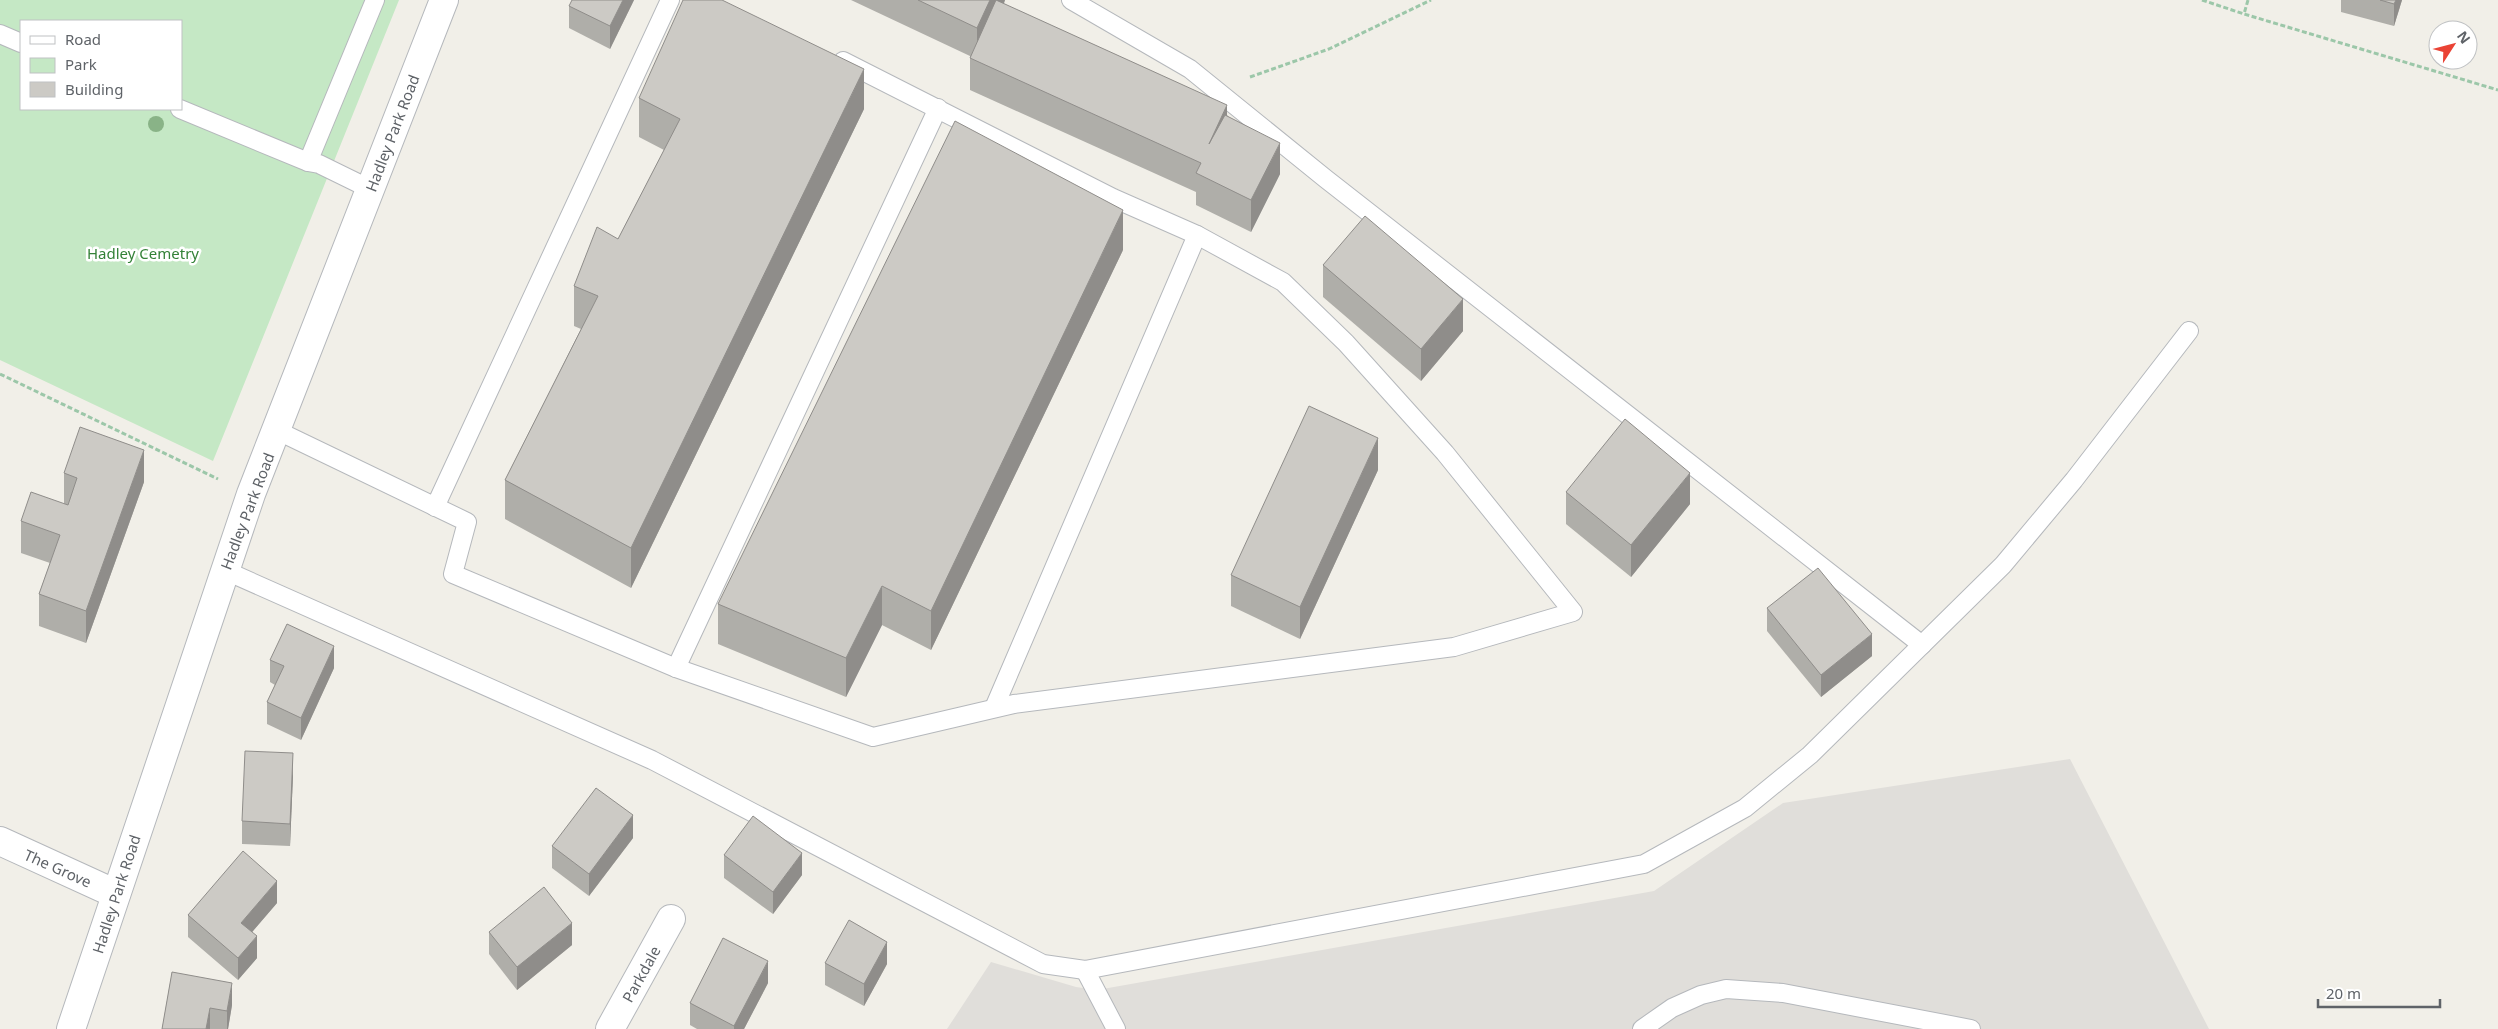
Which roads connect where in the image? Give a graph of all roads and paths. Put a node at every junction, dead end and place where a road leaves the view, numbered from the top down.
1 (375, 0) edge
2 (444, 0) edge
3 (670, 0) edge
4 (1071, 0) edge
5 (1431, 0) edge
6 (2202, 0) edge
7 (2248, 0) edge
8 (2244, 14) junction
9 (0, 34) edge
10 (20, 42) edge
11 (832, 55) edge
12 (1250, 77) dead end
13 (2498, 90) edge
14 (938, 108) junction
15 (182, 110) edge
16 (308, 162) junction
17 (370, 189) junction
18 (1197, 235) junction
19 (2189, 331) dead end
20 (0, 374) edge
21 (278, 431) junction
22 (251, 494) junction
23 (436, 507) junction
24 (224, 570) junction
25 (1922, 645) junction
26 (676, 668) junction
27 (994, 708) junction
28 (0, 840) edge
29 (116, 894) junction
30 (671, 920) dead end
31 (1085, 970) junction
32 (71, 1029) edge
33 (610, 1029) edge
34 (1116, 1029) edge
35 (1642, 1029) edge
36 (1971, 1029) edge

1 - 16 lane
2 - 17 street, Hadley Park Road
3 - 23 lane
4 - 25 lane
5 - 12 path
6 - 8 path
7 - 8 path
8 - 13 path
9 - 10 lane
11 - 14 lane
14 - 18 lane
14 - 26 lane
15 - 16 lane
16 - 17 lane
17 - 21 street, Hadley Park Road
18 - 27 lane
18 - 27 lane
19 - 25 lane
20 - 22 path
21 - 22 street, Hadley Park Road
21 - 23 lane
22 - 24 street, Hadley Park Road
23 - 26 lane
24 - 29 street, Hadley Park Road
24 - 31 lane
25 - 31 lane
26 - 27 lane
28 - 29 street, The Grove
29 - 32 street, Hadley Park Road
30 - 33 street, Parkdale
31 - 34 lane
35 - 36 lane

